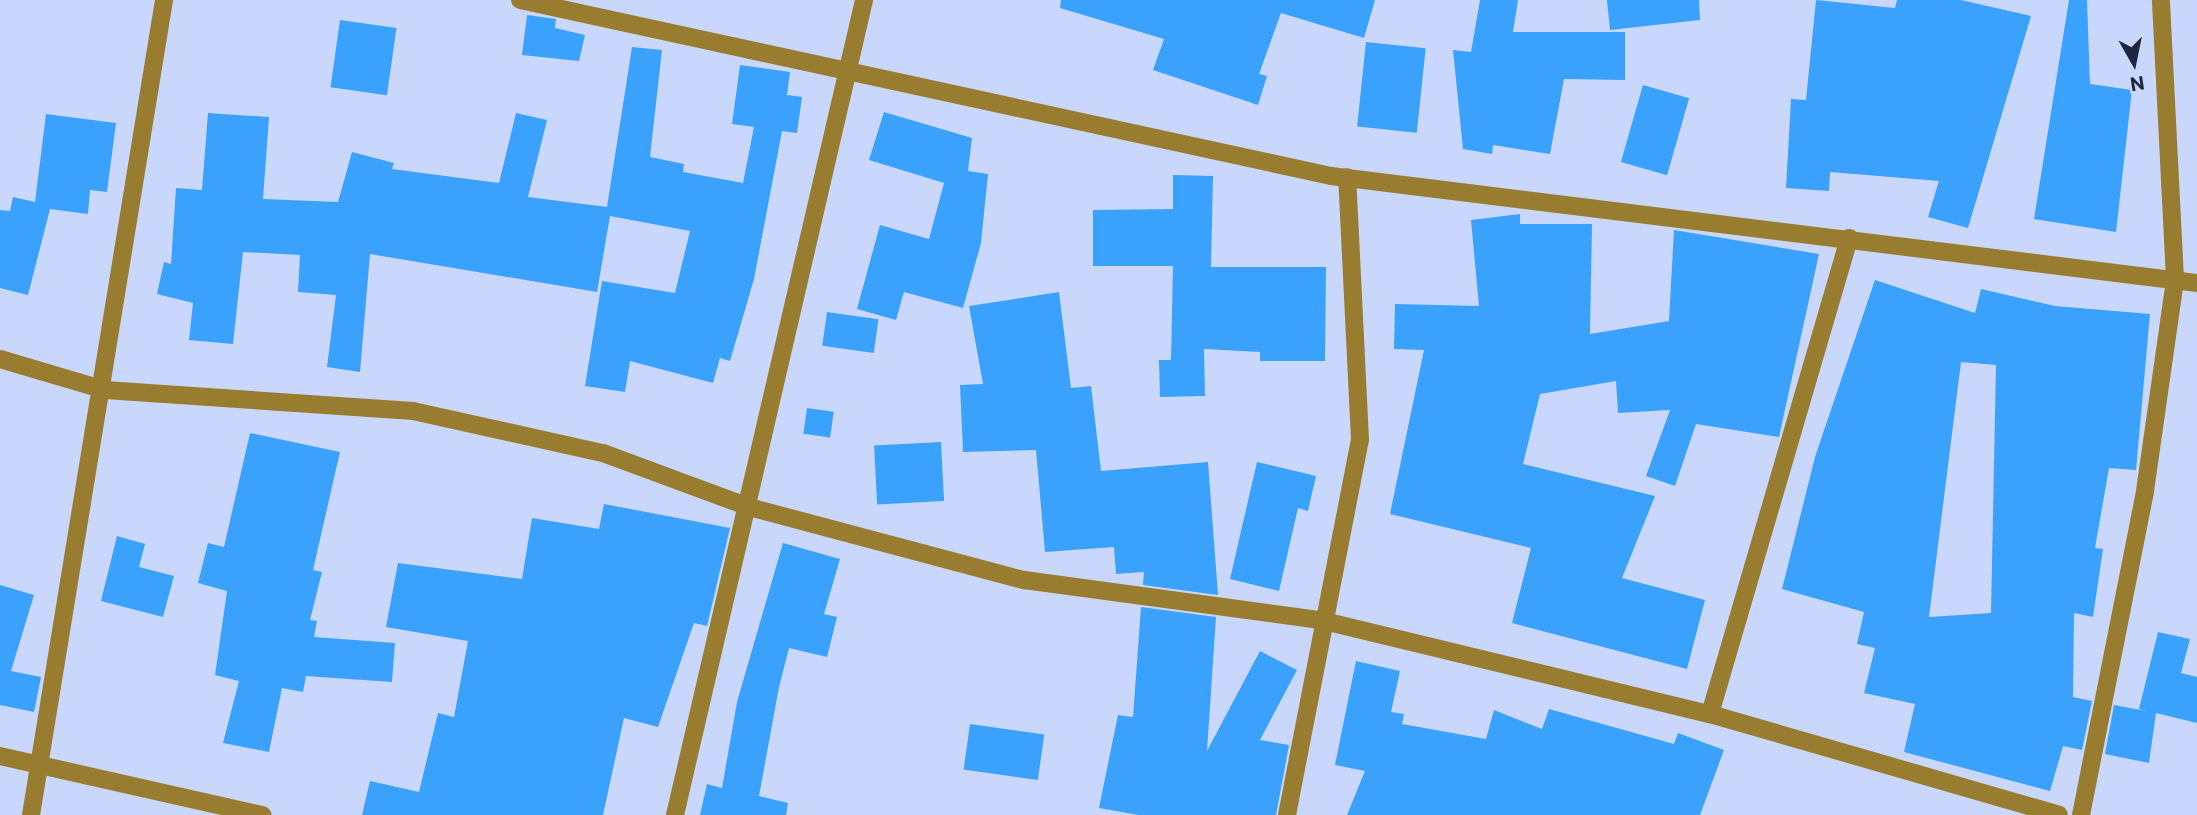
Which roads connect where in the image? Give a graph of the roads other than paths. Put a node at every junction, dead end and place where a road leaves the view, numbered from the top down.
1 (164, 0) edge
2 (520, 0) edge
3 (864, 0) edge
4 (2161, 0) edge
5 (843, 73) junction
6 (1347, 177) junction
7 (1849, 238) junction
8 (2175, 279) junction
9 (2197, 283) edge
10 (0, 359) edge
11 (105, 390) junction
12 (749, 507) junction
13 (1320, 620) junction
14 (1710, 714) junction
15 (0, 756) edge
16 (41, 767) junction
17 (31, 815) edge
18 (262, 815) edge
19 (675, 815) edge
20 (1287, 815) edge
21 (2059, 815) edge
22 (2081, 815) edge

1 - 11 street
2 - 5 street
3 - 5 street
4 - 8 street
5 - 6 street
5 - 12 street
6 - 7 street
6 - 13 street
7 - 8 street
7 - 14 street
8 - 9 street
8 - 22 street
10 - 11 street
11 - 12 street
11 - 16 street
12 - 13 street
12 - 19 street
13 - 14 street
13 - 20 street
14 - 21 street
15 - 16 street
16 - 17 street
16 - 18 street

